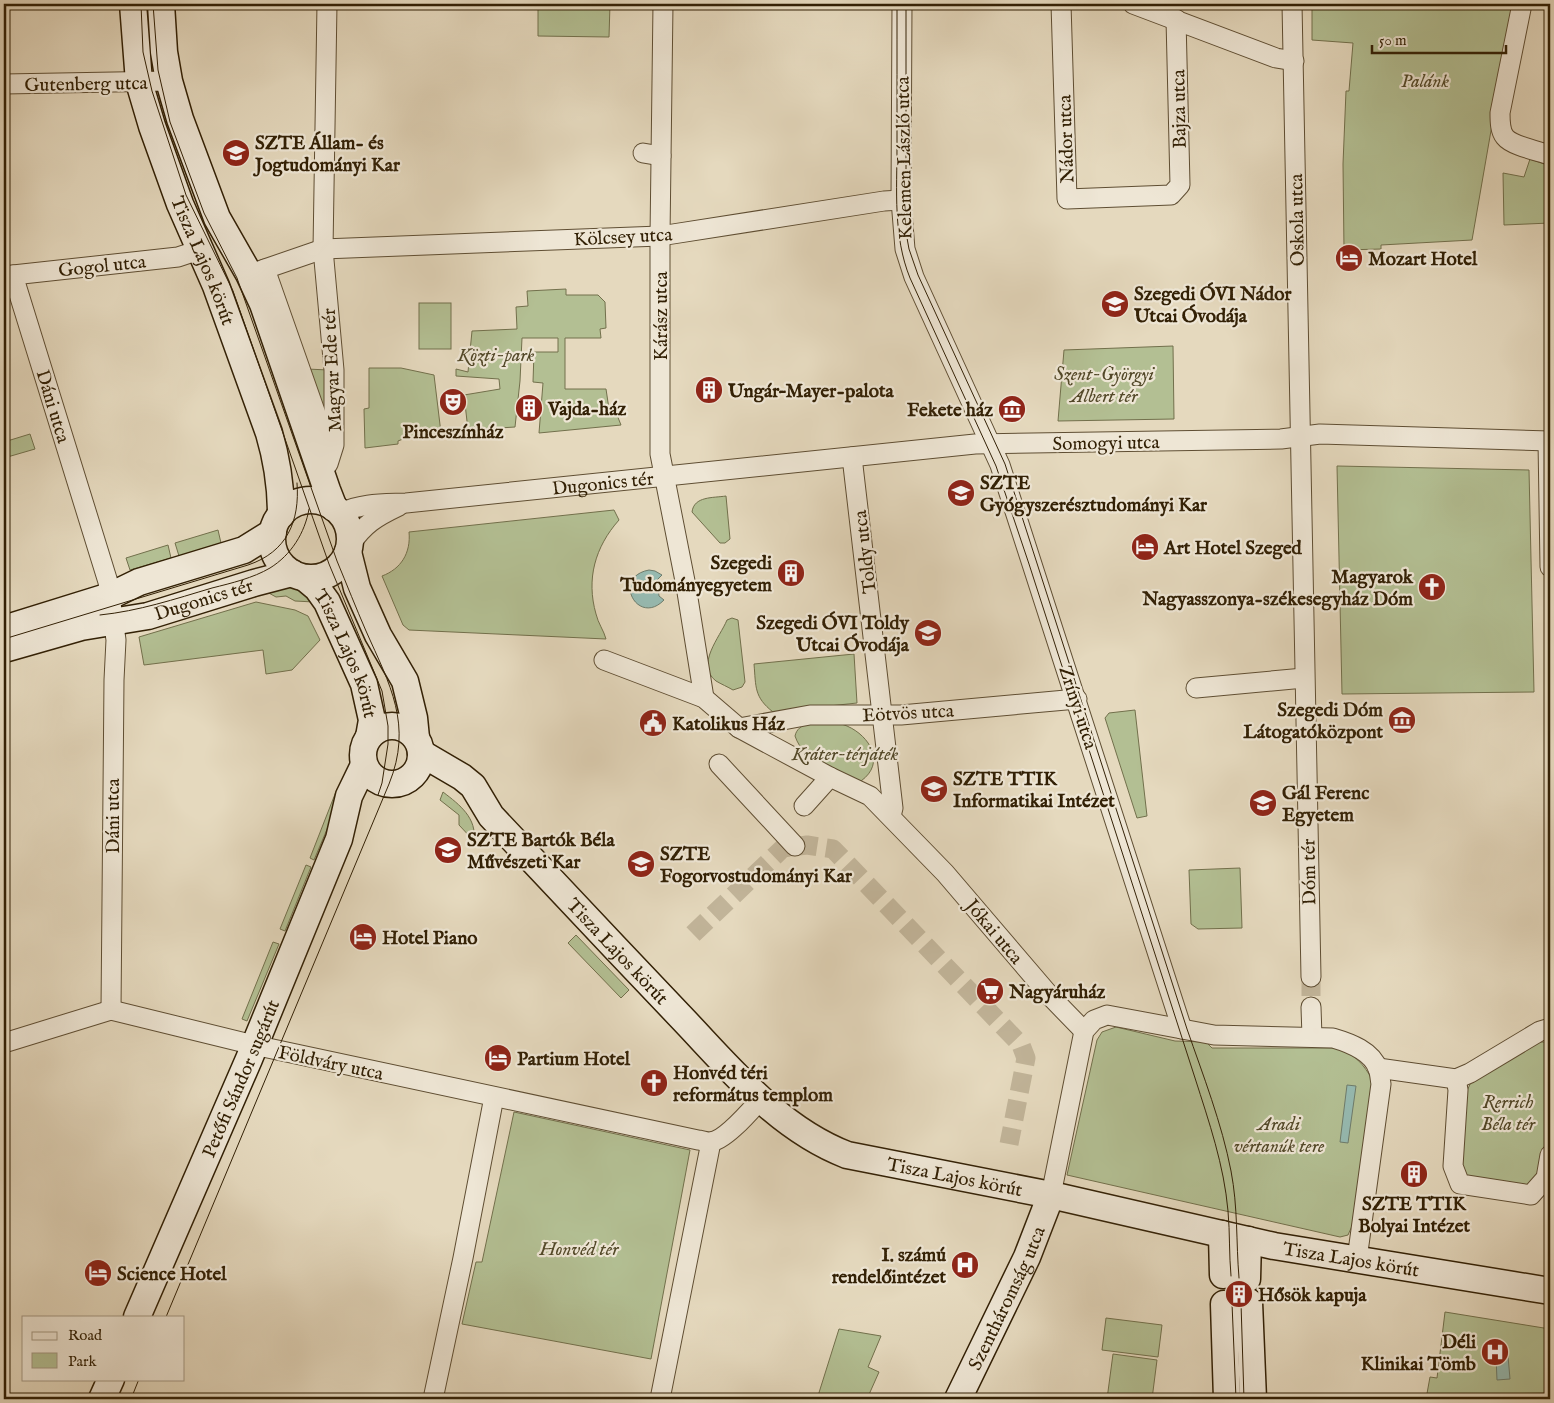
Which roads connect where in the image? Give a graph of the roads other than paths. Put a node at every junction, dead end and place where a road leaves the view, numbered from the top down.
1 (132, 4) edge
2 (161, 4) edge
3 (327, 4) edge
4 (663, 4) edge
5 (902, 4) edge
6 (1061, 4) edge
7 (1135, 4) edge
8 (1292, 4) edge
9 (1522, 4) edge
10 (1176, 19) junction
11 (1294, 61) junction
12 (169, 81) junction
13 (139, 82) junction
14 (4, 84) edge
15 (1550, 155) edge
16 (1171, 195) joint
17 (901, 200) junction
18 (660, 236) junction
19 (342, 247) joint
20 (323, 249) junction
21 (199, 250) junction
22 (9, 276) edge
23 (1299, 436) junction
24 (1549, 441) edge
25 (991, 444) junction
26 (852, 457) junction
27 (663, 476) junction
28 (406, 503) junction
29 (337, 511) junction
30 (277, 524) junction
31 (349, 549) junction
32 (1550, 567) edge
33 (298, 576) junction
34 (110, 596) junction
35 (114, 621) junction
36 (4, 629) edge
37 (4, 649) edge
38 (604, 660) dead end
39 (1304, 678) junction
40 (1196, 688) dead end
41 (704, 698) junction
42 (1076, 699) junction
43 (883, 716) junction
44 (739, 728) junction
45 (369, 737) junction
46 (417, 755) junction
47 (719, 764) dead end
48 (372, 773) junction
49 (830, 777) junction
50 (804, 806) dead end
51 (891, 816) junction
52 (795, 846) dead end
53 (1311, 977) tunnel mouth
54 (1311, 1007) tunnel mouth
55 (111, 1010) junction
56 (1550, 1028) edge
57 (1182, 1029) junction
58 (1084, 1030) junction
59 (1312, 1037) junction
60 (4, 1043) edge
61 (254, 1045) junction
62 (1378, 1068) junction
63 (1456, 1080) junction
64 (494, 1098) junction
65 (762, 1099) junction
66 (711, 1142) junction
67 (1550, 1155) edge
68 (1050, 1195) junction
69 (1222, 1234) junction
70 (1248, 1240) junction
71 (1357, 1259) junction
72 (1236, 1290) junction
73 (1550, 1291) edge
74 (138, 1316) edge
75 (110, 1380) edge
76 (102, 1399) edge
77 (433, 1399) edge
78 (660, 1399) edge
79 (958, 1399) edge
80 (1227, 1399) edge
81 (1253, 1399) edge

1 - 13 street, Tisza Lajos körút
2 - 12 street, Tisza Lajos körút
3 - 20 street, Magyar Ede tér
4 - 18 street, Kárász utca
5 - 17 street, Kelemen László utca
6 - 16 street, Nádor utca
7 - 10 street
8 - 11 street, Oskola utca
9 - 15 street
10 - 11 street
10 - 16 street, Bajza utca
11 - 23 street, Oskola utca
12 - 13 street, Gutenberg utca
12 - 29 street, Tisza Lajos körút
13 - 14 street, Gutenberg utca
13 - 21 street, Tisza Lajos körút
17 - 18 street, Kölcsey utca
17 - 25 street, Kelemen László utca
18 - 19 street, Kölcsey utca
18 - 27 street, Kárász utca
19 - 20 street, Magyar Ede tér
20 - 20 street, Magyar Ede tér
21 - 22 street, Gogol utca
21 - 30 street, Tisza Lajos körút
22 - 34 street, Dáni utca
23 - 24 street, Somogyi utca
23 - 25 street, Somogyi utca
23 - 39 street, Dóm tér
24 - 32 street
25 - 26 street, Somogyi utca
25 - 42 street, Zrínyi utca
26 - 27 street, Somogyi utca
26 - 43 street, Toldy utca
27 - 28 street, Dugonics tér
27 - 41 street, Dugonics tér
28 - 29 street, Dugonics tér
28 - 31 street, Dugonics tér
29 - 30 street
29 - 31 street
30 - 33 street
30 - 34 street, Dugonics tér
31 - 33 street
31 - 46 street, Tisza Lajos körút
33 - 35 street, Dugonics tér
33 - 45 street, Tisza Lajos körút
34 - 35 street, Dáni utca
34 - 36 street, Dugonics tér
35 - 37 street, Dugonics tér
35 - 55 street, Dáni utca
38 - 41 street
39 - 40 street
39 - 53 street, Dóm tér
41 - 44 street
42 - 43 street, Eötvös utca
42 - 57 street, Zrínyi utca
43 - 44 street, Eötvös utca
43 - 51 street, Toldy utca
44 - 49 street
45 - 46 street
45 - 48 street
46 - 48 street
46 - 65 street, Tisza Lajos körút
47 - 52 street
48 - 61 street, Petőfi Sándor sugárút
49 - 50 street
49 - 51 street
51 - 58 street, Jókai utca
54 - 59 street
55 - 60 street
55 - 61 street, Földváry utca
56 - 63 street
57 - 58 street
57 - 59 street
58 - 68 street
59 - 62 street
61 - 64 street, Földváry utca
61 - 74 street, Petőfi Sándor sugárút
62 - 63 street
62 - 71 street
63 - 67 street
64 - 66 street
64 - 77 street
65 - 66 street
65 - 68 street, Tisza Lajos körút
66 - 78 street
68 - 69 street, Tisza Lajos körút
68 - 79 street, Szentháromság utca
69 - 70 street, Tisza Lajos körút
69 - 72 street
70 - 71 street, Tisza Lajos körút
70 - 72 street
71 - 73 street, Tisza Lajos körút
72 - 80 street
72 - 81 street
75 - 76 street

